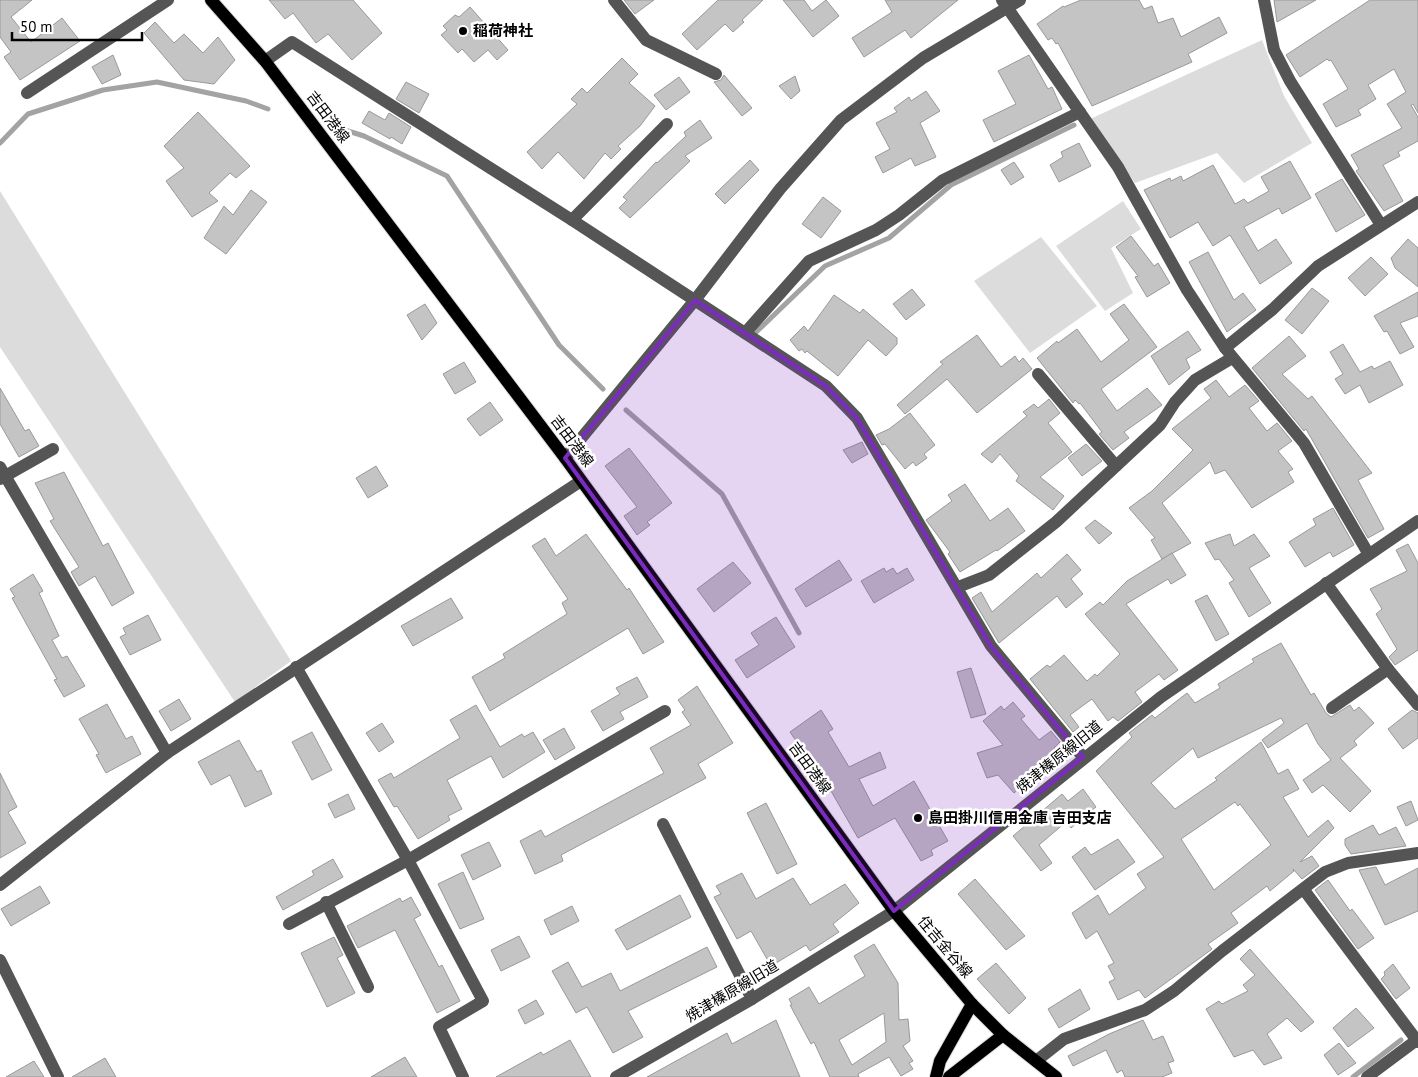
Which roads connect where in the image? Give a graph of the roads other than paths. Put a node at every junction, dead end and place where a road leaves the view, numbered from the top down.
1 (168, 0) edge
2 (211, 0) edge
3 (614, 0) edge
4 (1020, 0) edge
5 (1264, 0) edge
6 (1005, 4) edge
7 (265, 61) junction
8 (716, 74) dead end
9 (27, 93) dead end
10 (1080, 112) junction
11 (666, 124) dead end
12 (1418, 202) edge
13 (572, 220) junction
14 (1381, 225) junction
15 (695, 300) junction
16 (745, 333) junction
17 (1228, 353) junction
18 (1038, 374) dead end
19 (53, 449) dead end
20 (565, 458) junction
21 (1116, 466) junction
22 (2, 474) edge
23 (581, 481) junction
24 (1418, 521) edge
25 (1368, 553) junction
26 (1326, 583) junction
27 (958, 587) junction
28 (296, 667) junction
29 (1388, 669) junction
30 (1418, 705) edge
31 (1332, 708) dead end
32 (665, 711) dead end
33 (167, 753) junction
34 (1083, 758) junction
35 (663, 824) dead end
36 (1418, 853) edge
37 (408, 860) junction
38 (0, 885) edge
39 (1304, 890) junction
40 (326, 902) junction
41 (894, 911) junction
42 (289, 924) dead end
43 (0, 960) edge
44 (368, 986) dead end
45 (752, 999) junction
46 (972, 1004) junction
47 (1003, 1035) junction
48 (1418, 1040) edge
49 (1036, 1061) junction
50 (58, 1077) edge
51 (463, 1077) edge
52 (616, 1077) edge
53 (936, 1077) edge
54 (949, 1077) edge
55 (1056, 1077) edge
56 (1367, 1077) edge

1 - 9 street
2 - 7 main road, 吉田港線
3 - 8 street
4 - 6 street
5 - 14 street
6 - 10 street
6 - 15 street
7 - 13 street
7 - 20 main road, 吉田港線
10 - 16 street
10 - 17 street
11 - 13 street
12 - 14 street
13 - 15 street
14 - 17 street
15 - 16 street
15 - 20 street
16 - 27 street
17 - 21 street
17 - 25 street
18 - 21 street
19 - 22 street
20 - 23 main road, 吉田港線
21 - 27 street
22 - 33 street
23 - 28 street
23 - 41 main road, 吉田港線
24 - 25 street, 焼津榛原線旧道
25 - 26 street, 焼津榛原線旧道
26 - 29 street
26 - 34 street, 焼津榛原線旧道
27 - 34 street
28 - 33 street
28 - 37 street
29 - 30 street
29 - 31 street
32 - 37 street
33 - 38 street
34 - 41 street, 焼津榛原線旧道
35 - 45 street
36 - 39 street
37 - 40 street
37 - 51 street
39 - 48 street
39 - 49 street
40 - 42 street
40 - 44 street
41 - 45 street, 焼津榛原線旧道
41 - 46 main road, 住吉金谷線
43 - 50 street
45 - 52 street, 焼津榛原線旧道
46 - 47 main road, 住吉金谷線
46 - 53 main road
47 - 49 main road, 住吉金谷線
47 - 54 main road
48 - 56 street
49 - 55 main road, 住吉金谷線

